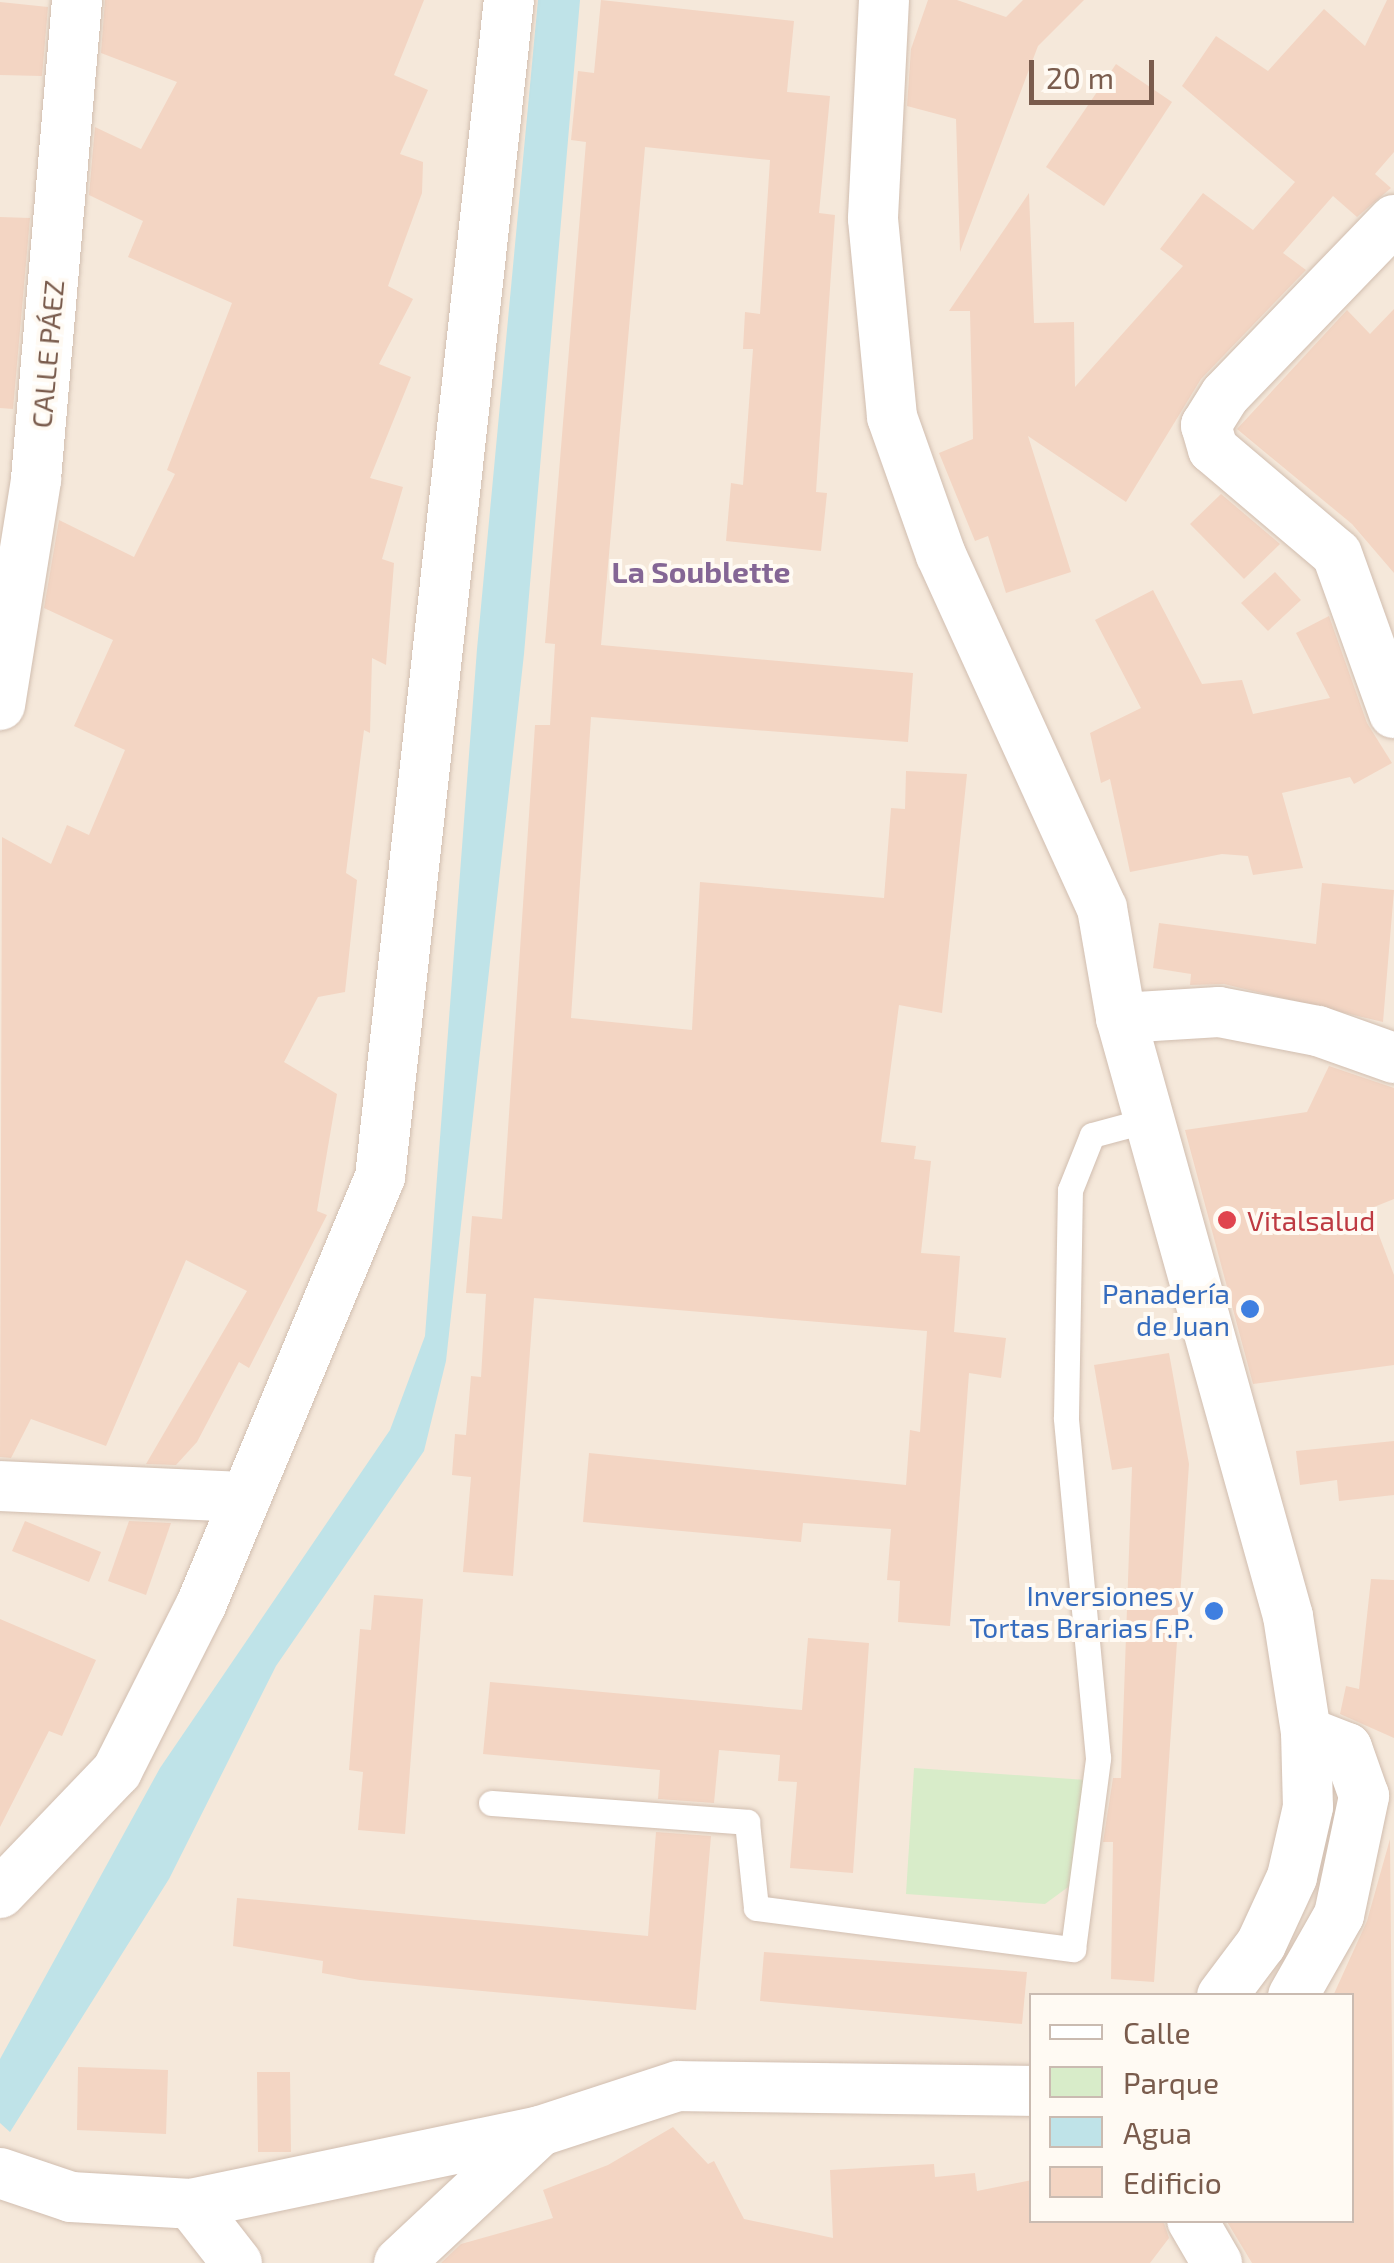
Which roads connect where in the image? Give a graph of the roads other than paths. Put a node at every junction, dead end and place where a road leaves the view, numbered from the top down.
1 (77, 0) edge
2 (509, 0) edge
3 (884, 0) edge
4 (1394, 220) edge
5 (18, 473) edge
6 (1337, 554) junction
7 (1394, 594) edge
8 (0, 706) edge
9 (1394, 713) edge
10 (1121, 1018) junction
11 (1394, 1058) edge
12 (1155, 1118) junction
13 (0, 1486) edge
14 (246, 1497) junction
15 (1306, 1732) junction
16 (491, 1804) dead end
17 (0, 1893) edge
18 (1224, 1993) edge
19 (1295, 1993) edge
20 (1029, 2092) edge
21 (540, 2131) junction
22 (5, 2185) edge
23 (191, 2204) junction
24 (1194, 2223) edge
25 (237, 2263) edge
26 (400, 2263) edge
27 (1217, 2263) edge

1 - 5 street, CALLE PÁEZ
2 - 14 street
3 - 10 street
4 - 6 street
5 - 8 street, CALLE PÁEZ
6 - 7 street
6 - 9 street
10 - 11 street
10 - 12 street
12 - 15 street
12 - 16 lane
13 - 14 street
14 - 17 street
15 - 18 street
15 - 19 street
20 - 21 street
21 - 23 street
21 - 26 street
22 - 23 street
23 - 25 street
24 - 27 street

